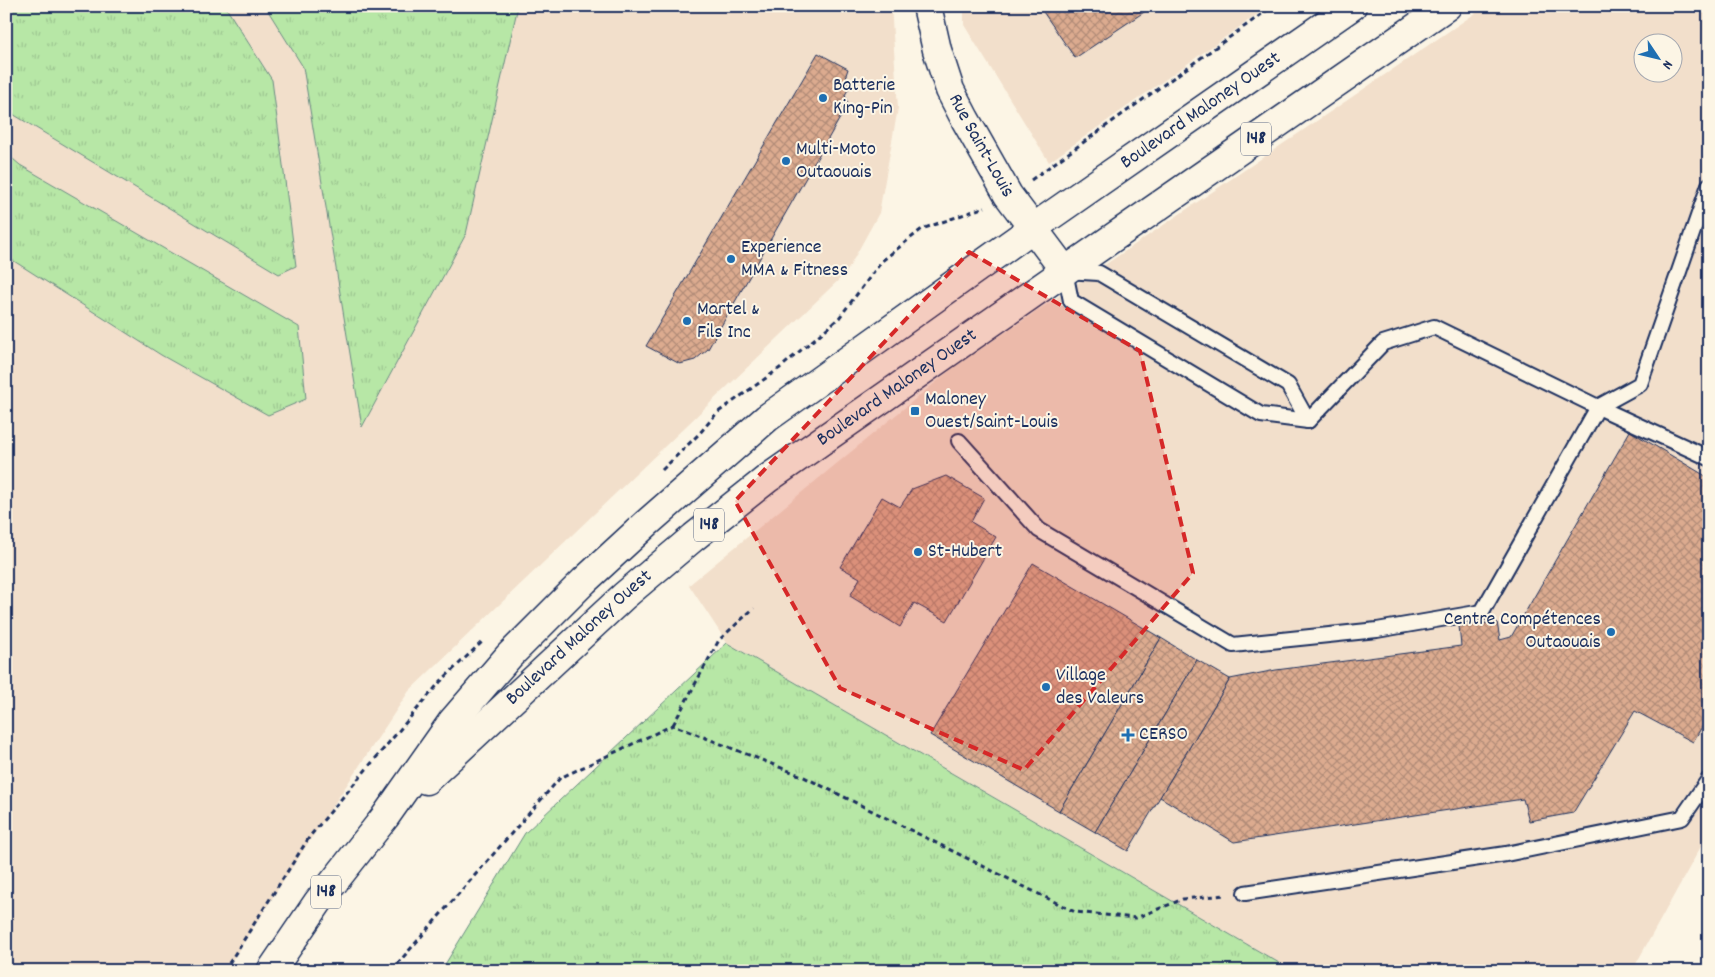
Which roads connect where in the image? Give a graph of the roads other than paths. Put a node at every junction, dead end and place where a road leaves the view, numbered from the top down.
1 (927, 6) edge
2 (1352, 6) edge
3 (1447, 6) edge
4 (1709, 186) edge
5 (1033, 228) junction
6 (1065, 271) junction
7 (1598, 407) junction
8 (1308, 421) junction
9 (959, 441) dead end
10 (1709, 458) edge
11 (1709, 779) edge
12 (385, 817) junction
13 (1245, 893) road end
14 (271, 971) edge

1 - 5 main road, Rue Saint-Louis
2 - 5 main road, Boulevard Maloney Ouest / 148
3 - 6 main road, Boulevard Maloney Ouest / 148
4 - 7 lane
5 - 6 main road, Rue Saint-Louis
5 - 12 main road, Boulevard Maloney Ouest / 148
6 - 8 lane
6 - 8 lane
6 - 12 main road, Boulevard Maloney Ouest / 148
7 - 8 lane
7 - 9 lane
7 - 10 lane
11 - 13 lane
12 - 14 main road, Boulevard Maloney Ouest / 148

